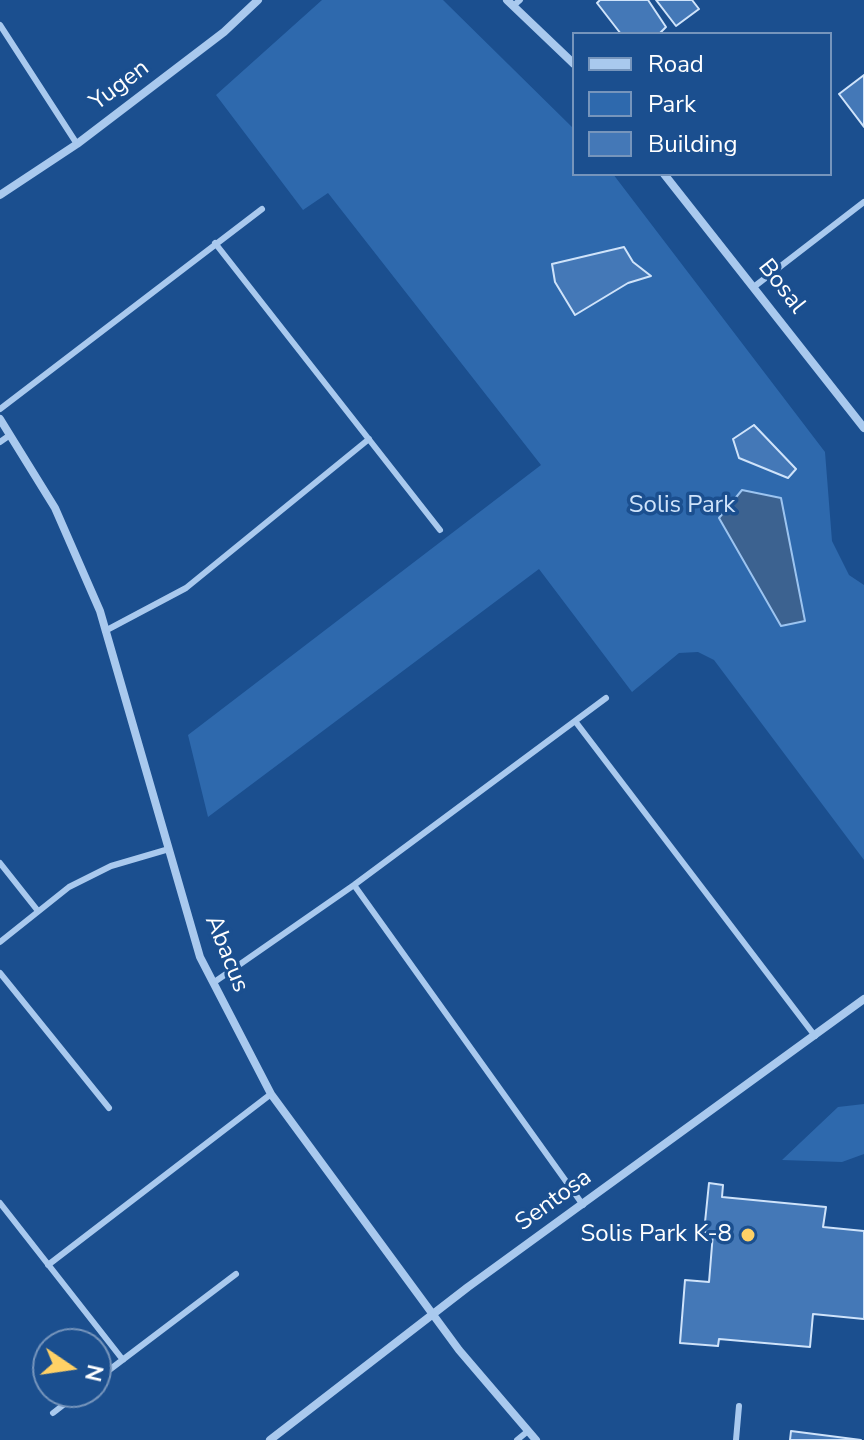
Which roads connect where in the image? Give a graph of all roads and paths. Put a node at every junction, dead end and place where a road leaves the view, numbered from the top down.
1 (258, 0) edge
2 (513, 2) edge
3 (0, 25) edge
4 (572, 62) edge
5 (77, 144) junction
6 (666, 176) edge
7 (0, 195) edge
8 (864, 202) edge
9 (262, 209) dead end
10 (215, 243) junction
11 (755, 286) junction
12 (0, 409) edge
13 (0, 419) edge
14 (864, 428) edge
15 (10, 435) junction
16 (369, 439) junction
17 (0, 442) edge
18 (440, 530) dead end
19 (105, 631) junction
20 (606, 698) dead end
21 (575, 721) junction
22 (169, 849) junction
23 (0, 863) edge
24 (354, 885) junction
25 (38, 911) junction
26 (0, 942) edge
27 (0, 973) edge
28 (213, 983) junction
29 (864, 999) edge
30 (815, 1036) junction
31 (271, 1094) junction
32 (109, 1108) dead end
33 (0, 1203) edge
34 (583, 1205) junction
35 (48, 1265) junction
36 (236, 1274) dead end
37 (433, 1315) junction
38 (123, 1360) junction
39 (112, 1368) edge
40 (739, 1406) dead end
41 (59, 1408) edge
42 (53, 1413) dead end
43 (528, 1431) junction
44 (270, 1440) edge
45 (517, 1440) edge
46 (536, 1440) edge
47 (736, 1440) edge

1 - 5 street, Yugen
2 - 4 street
3 - 5 lane
5 - 7 street, Yugen
6 - 11 street, Bosal
8 - 11 lane
9 - 10 lane
10 - 12 lane
10 - 16 lane
11 - 14 street, Bosal
13 - 15 street, Abacus
15 - 17 lane
15 - 19 street, Abacus
16 - 18 lane
16 - 19 lane
19 - 22 street, Abacus
20 - 21 lane
21 - 24 lane
21 - 30 lane
22 - 25 lane
22 - 28 street, Abacus
23 - 25 lane
24 - 28 lane
24 - 34 lane
25 - 26 lane
27 - 32 lane
28 - 31 street, Abacus
29 - 30 street, Sentosa
30 - 34 street, Sentosa
31 - 35 lane
31 - 37 street, Abacus
33 - 35 lane
34 - 37 street, Sentosa
35 - 38 lane
36 - 38 lane
37 - 43 street, Abacus
37 - 44 street, Sentosa
38 - 39 lane
40 - 47 lane
41 - 42 lane
43 - 45 lane
43 - 46 street, Abacus

